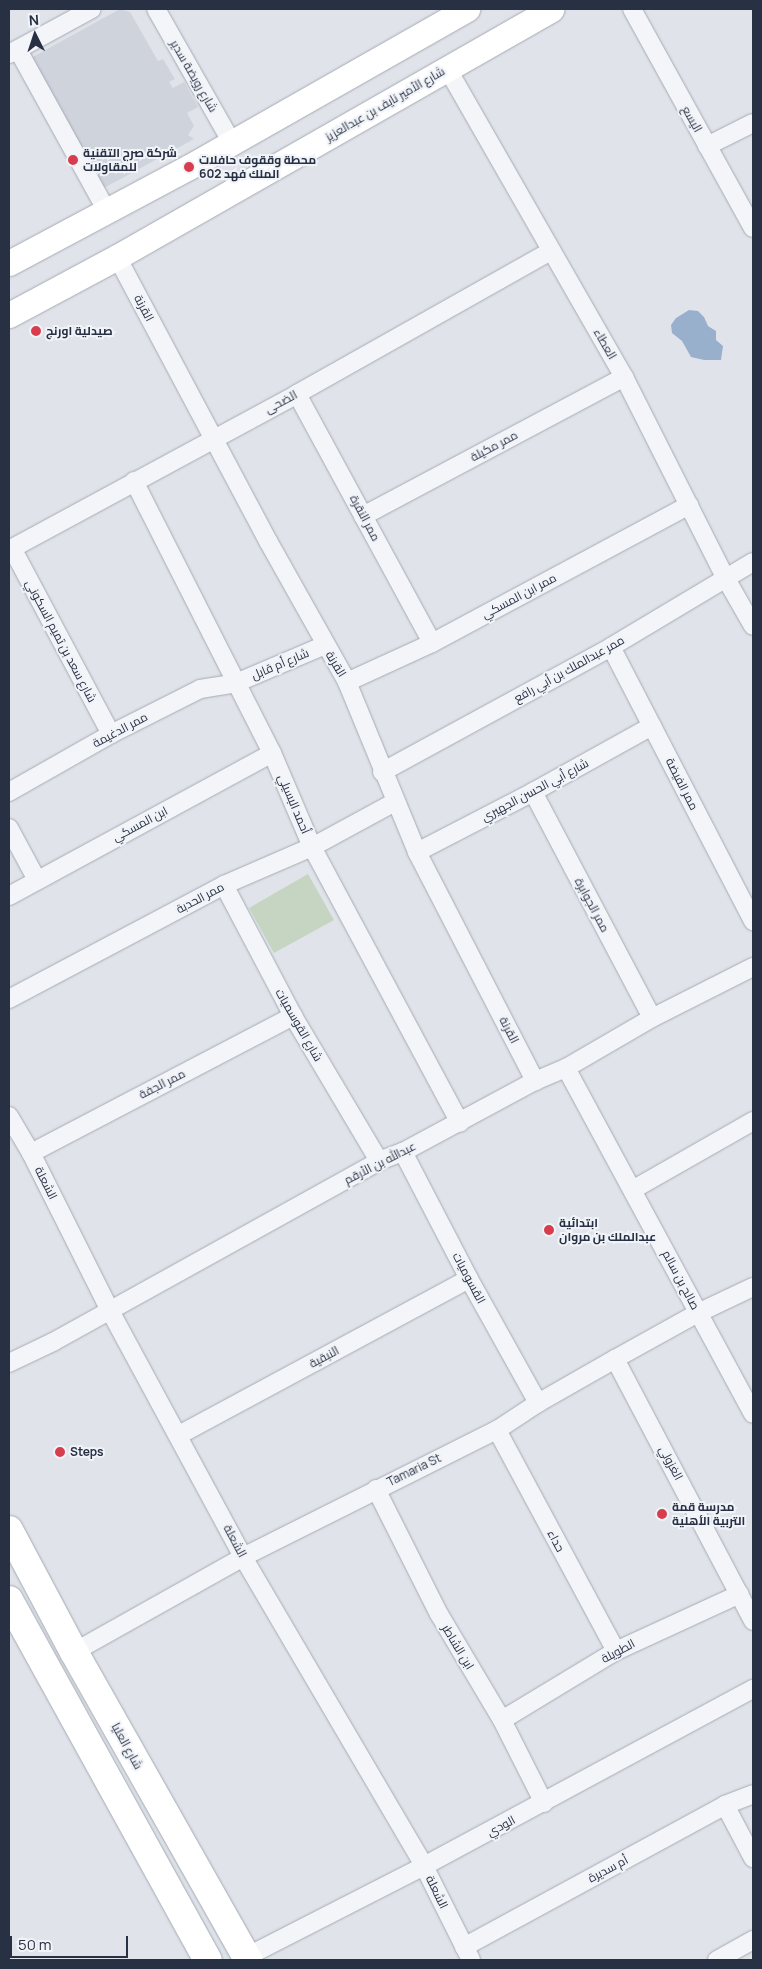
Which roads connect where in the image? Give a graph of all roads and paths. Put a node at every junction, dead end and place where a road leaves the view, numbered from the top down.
1 (92, 9) edge
2 (156, 9) edge
3 (467, 9) edge
4 (551, 9) edge
5 (632, 9) edge
6 (13, 52) edge
7 (447, 68) junction
8 (753, 123) edge
9 (232, 143) junction
10 (707, 146) junction
11 (107, 211) junction
12 (753, 228) edge
13 (551, 251) junction
14 (117, 257) junction
15 (9, 263) edge
16 (9, 315) edge
17 (624, 377) junction
18 (297, 394) junction
19 (212, 438) junction
20 (134, 482) junction
21 (689, 505) junction
22 (364, 516) junction
23 (10, 549) edge
24 (753, 562) edge
25 (725, 577) junction
26 (753, 626) edge
27 (432, 643) junction
28 (325, 645) junction
29 (611, 647) junction
30 (347, 682) junction
31 (236, 683) junction
32 (652, 726) junction
33 (110, 734) junction
34 (272, 753) junction
35 (382, 772) junction
36 (9, 792) edge
37 (533, 792) junction
38 (395, 802) junction
39 (9, 828) edge
40 (312, 847) junction
41 (416, 852) junction
42 (37, 880) junction
43 (224, 885) junction
44 (9, 896) edge
45 (753, 921) edge
46 (753, 967) edge
47 (9, 999) edge
48 (293, 1016) junction
49 (652, 1018) junction
50 (566, 1068) junction
51 (535, 1082) junction
52 (9, 1116) edge
53 (753, 1121) edge
54 (460, 1123) junction
55 (31, 1152) junction
56 (403, 1152) junction
57 (379, 1161) junction
58 (634, 1189) junction
59 (469, 1279) junction
60 (753, 1287) edge
61 (110, 1309) junction
62 (698, 1312) junction
63 (615, 1359) junction
64 (9, 1362) edge
65 (538, 1403) junction
66 (753, 1414) edge
67 (496, 1430) junction
68 (179, 1435) junction
69 (376, 1489) junction
70 (9, 1530) edge
71 (243, 1557) junction
72 (740, 1594) junction
73 (9, 1600) edge
74 (753, 1621) edge
75 (616, 1651) junction
76 (74, 1652) junction
77 (753, 1689) edge
78 (502, 1720) junction
79 (753, 1794) edge
80 (544, 1803) junction
81 (725, 1805) junction
82 (753, 1858) edge
83 (424, 1866) junction
84 (753, 1940) edge
85 (467, 1953) edge
86 (247, 1958) edge
87 (208, 1960) edge
88 (718, 1960) edge

1 - 6 street
2 - 9 street, شارع رويضة سدير
3 - 9 street
4 - 7 street, شارع الأمير نايف بن عبدالعزيز
5 - 10 street, اليسع
6 - 11 street
7 - 13 street, العطاء
7 - 14 street, شارع الأمير نايف بن عبدالعزيز
8 - 10 street
9 - 11 street
10 - 12 street, اليسع
11 - 15 street
13 - 17 street, العطاء
13 - 18 street, الضحى
14 - 16 street, شارع الأمير نايف بن عبدالعزيز
14 - 19 street, القرنة
17 - 21 street, العطاء
17 - 22 street, ممر مكيلة
18 - 19 street, الضحى
18 - 22 street, ممر النقرة
19 - 20 street, الضحى
19 - 28 street, القرنة
20 - 23 street, الضحى
20 - 31 street, أحمد البسيلي
21 - 25 street, العطاء
21 - 27 street, ممر ابن المسكي
22 - 27 street, ممر النقرة
23 - 33 street, شارع سعد بن تميم السكوني
24 - 25 street, ممر عبدالملك بن أبي رافع
25 - 26 street, العطاء
25 - 29 street, ممر عبدالملك بن أبي رافع
27 - 30 street, ممر ابن المسكي
28 - 30 street, القرنة
28 - 31 street, شارع أم قابل
29 - 32 street, ممر الفيضة
29 - 35 street, ممر عبدالملك بن أبي رافع
30 - 35 street, القرنة
31 - 33 street, ممر الدغيمة
31 - 34 street, أحمد البسيلي
32 - 37 street, شارع أبي الحسن الجهيري
32 - 45 street, ممر الفيضة
33 - 36 street, ممر الدغيمة
34 - 40 street, أحمد البسيلي
34 - 42 street, ابن المسكي
35 - 38 street, القرنة
37 - 41 street, شارع أبي الحسن الجهيري
37 - 49 street, ممر الجوابرة
38 - 40 street, ممر الحدبة
38 - 41 street, القرنة
39 - 42 street
40 - 43 street, ممر الحدبة
40 - 54 street, أحمد البسيلي
41 - 51 street, القرنة
42 - 44 street, ابن المسكي
43 - 47 street, ممر الحدبة
43 - 48 street, شارع القوسميات
46 - 49 street, عبدالله بن الأرقم
48 - 55 street, ممر الجفة
48 - 57 street, شارع القوسميات
49 - 50 street, عبدالله بن الأرقم
50 - 51 street, عبدالله بن الأرقم
50 - 58 street, صالح بن سالم
51 - 54 street, عبدالله بن الأرقم
52 - 55 street, الشعلة
53 - 58 street
54 - 56 street, عبدالله بن الأرقم
55 - 61 street, الشعلة
56 - 57 street, عبدالله بن الأرقم
56 - 59 street, القسوميات
57 - 61 street, عبدالله بن الأرقم
58 - 62 street, صالح بن سالم
59 - 65 street, القسوميات
59 - 68 street, النبقية
60 - 62 street, Tamaria St
61 - 64 street, عبدالله بن الأرقم
61 - 68 street, الشعلة
62 - 63 street, Tamaria St
62 - 66 street, صالح بن سالم
63 - 65 street, Tamaria St
63 - 72 street, الغزولي
65 - 67 street, Tamaria St
67 - 69 street, Tamaria St
67 - 75 street, حداء
68 - 71 street, الشعلة
69 - 71 street, Tamaria St
69 - 78 street, ابن الشاطر
70 - 76 main road, شارع العليا
71 - 76 street, Tamaria St
71 - 83 street, الشعلة
72 - 74 street, الغزولي
72 - 75 street, الطويلة
73 - 87 main road
75 - 78 street, الطويلة
76 - 86 main road, شارع العليا
77 - 80 street, الودي
78 - 80 street, ابن الشاطر
79 - 81 street, أم سديرة
80 - 83 street, الودي
81 - 82 street
81 - 85 street, أم سديرة
83 - 85 street, الشعلة
83 - 86 street, الودي
84 - 88 street

